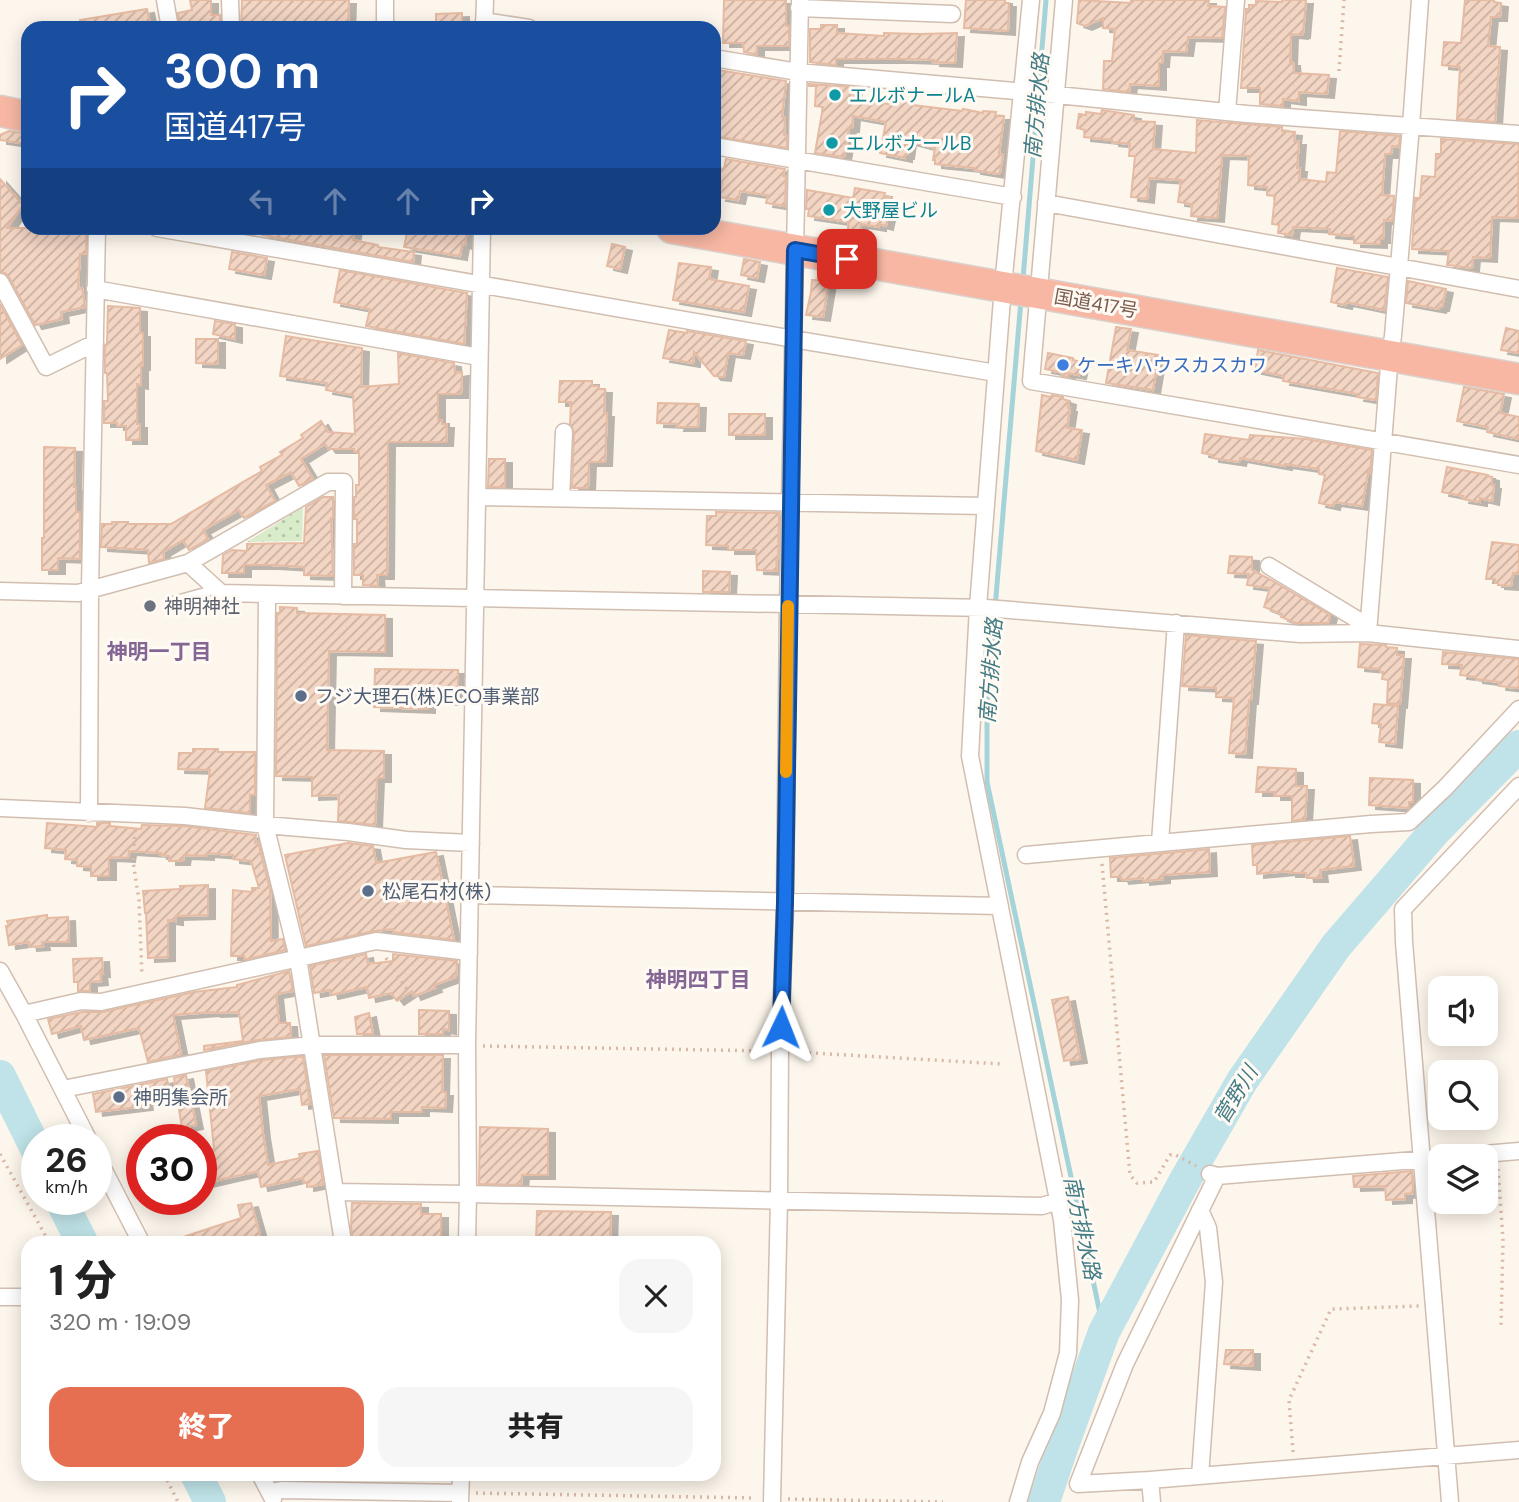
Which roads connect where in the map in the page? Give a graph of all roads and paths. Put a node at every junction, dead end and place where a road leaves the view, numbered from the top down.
1 (165, 0) edge
2 (230, 0) edge
3 (385, 0) edge
4 (485, 0) edge
5 (1031, 0) edge
6 (1064, 0) edge
7 (1236, 0) edge
8 (1344, 0) edge
9 (1420, 0) edge
10 (799, 4) edge
11 (952, 14) dead end
12 (169, 21) edge
13 (231, 21) edge
14 (385, 21) edge
15 (484, 21) edge
16 (721, 59) edge
17 (1339, 71) dead end
18 (798, 72) junction
19 (1025, 92) junction
20 (1053, 94) junction
21 (0, 111) edge
22 (1227, 112) junction
23 (21, 116) edge
24 (1411, 126) junction
25 (1519, 134) edge
26 (721, 147) edge
27 (796, 160) junction
28 (1013, 197) junction
29 (1046, 203) junction
30 (97, 235) edge
31 (198, 235) edge
32 (482, 235) edge
33 (712, 235) edge
34 (795, 250) junction
35 (1399, 267) junction
36 (0, 282) edge
37 (481, 284) junction
38 (95, 289) junction
39 (1022, 289) junction
40 (1519, 289) edge
41 (793, 340) junction
42 (95, 343) junction
43 (1390, 354) junction
44 (479, 357) junction
45 (996, 373) junction
46 (1519, 379) edge
47 (564, 432) dead end
48 (1383, 441) junction
49 (1519, 465) edge
50 (477, 497) junction
51 (561, 498) junction
52 (790, 503) junction
53 (986, 506) junction
54 (188, 563) junction
55 (1269, 566) dead end
56 (90, 589) junction
57 (216, 589) junction
58 (0, 591) edge
59 (267, 595) junction
60 (343, 596) junction
61 (476, 599) junction
62 (169, 602) dead end
63 (788, 605) junction
64 (982, 608) junction
65 (1176, 623) junction
66 (1368, 629) junction
67 (1519, 649) edge
68 (1519, 709) edge
69 (1519, 786) edge
70 (1513, 800) edge
71 (0, 808) edge
72 (89, 813) junction
73 (136, 814) junction
74 (265, 825) junction
75 (1160, 842) junction
76 (471, 843) junction
77 (1100, 848) junction
78 (1026, 855) dead end
79 (470, 895) junction
80 (785, 902) junction
81 (1000, 906) junction
82 (376, 941) junction
83 (469, 952) junction
84 (298, 958) junction
85 (0, 971) edge
86 (408, 991) dead end
87 (143, 993) junction
88 (24, 1014) junction
89 (313, 1045) junction
90 (467, 1045) junction
91 (780, 1051) junction
92 (1002, 1064) dead end
93 (63, 1089) junction
94 (80, 1124) edge
95 (1519, 1151) edge
96 (1498, 1153) edge
97 (0, 1154) edge
98 (1422, 1159) junction
99 (1428, 1159) edge
100 (1498, 1168) edge
101 (1213, 1175) junction
102 (112, 1186) edge
103 (336, 1192) junction
104 (468, 1194) junction
105 (779, 1200) junction
106 (1058, 1201) junction
107 (1200, 1210) junction
108 (47, 1236) edge
109 (138, 1236) edge
110 (342, 1236) edge
111 (467, 1236) edge
112 (0, 1297) edge
113 (21, 1297) edge
114 (1434, 1305) junction
115 (1501, 1328) dead end
116 (1519, 1450) edge
117 (1446, 1456) junction
118 (1295, 1468) junction
119 (1200, 1476) junction
120 (1150, 1480) junction
121 (168, 1481) edge
122 (264, 1481) edge
123 (359, 1481) edge
124 (359, 1490) junction
125 (272, 1497) edge
126 (460, 1497) edge
127 (772, 1500) edge
128 (178, 1502) edge
129 (943, 1502) edge
130 (1018, 1502) edge
131 (1152, 1502) edge
132 (1450, 1502) edge

1 - 12 street
2 - 13 street
3 - 14 street
4 - 15 street
5 - 19 street
6 - 20 street
7 - 22 street
8 - 17 path
9 - 24 street
10 - 11 street
10 - 18 street
16 - 18 street
18 - 19 street
18 - 27 street
19 - 20 street
19 - 28 street
20 - 22 street
20 - 29 street
21 - 23 highway
22 - 24 street
24 - 25 street
24 - 35 street
26 - 27 street
27 - 28 street
27 - 34 street
28 - 39 street
29 - 35 street
29 - 39 street
30 - 38 street
31 - 37 street
32 - 37 street
33 - 34 highway, 国道417号
34 - 39 highway, 国道417号
34 - 41 street
35 - 40 street
35 - 43 street
36 - 42 street
37 - 41 street
37 - 44 street
38 - 42 street
38 - 44 street
39 - 43 highway, 国道417号
39 - 45 street
39 - 48 street
41 - 45 street
41 - 52 street
42 - 56 street
43 - 46 highway, 国道417号
43 - 48 street
44 - 50 street
45 - 53 street
47 - 51 street
48 - 49 street
48 - 66 street
50 - 51 street
50 - 61 street
51 - 52 street
52 - 53 street
52 - 63 street
53 - 64 street
54 - 56 street
54 - 57 street
54 - 60 street
55 - 66 street
56 - 58 street
56 - 72 street
57 - 59 street
57 - 62 lane
59 - 60 street
59 - 74 street
60 - 61 street
61 - 63 street
61 - 76 street
63 - 64 street
63 - 80 street
64 - 65 street
64 - 81 street
65 - 66 street
65 - 75 street
66 - 67 street
68 - 75 street
69 - 70 street
70 - 98 street
71 - 72 street
72 - 73 street
73 - 74 street
73 - 87 path
74 - 76 street
74 - 84 street
75 - 77 street
76 - 79 street
77 - 78 street
77 - 101 path
79 - 80 street
79 - 83 street
80 - 81 street
80 - 91 street
81 - 106 street
82 - 83 street
82 - 84 street
82 - 86 path
83 - 90 street
84 - 87 street
84 - 89 street
85 - 88 street
87 - 88 street
88 - 93 street
89 - 90 street
89 - 93 street
89 - 103 street
90 - 91 path
90 - 104 street
91 - 92 path
91 - 105 street
93 - 94 street
95 - 96 street
97 - 108 path
98 - 99 street
98 - 101 street
98 - 114 street
100 - 115 path
101 - 107 street
102 - 109 street
103 - 104 street
103 - 110 street
104 - 105 street
104 - 111 street
105 - 106 street
105 - 127 street
106 - 130 street
107 - 119 street
107 - 120 street
112 - 113 street
114 - 117 street
114 - 118 path
116 - 117 street
117 - 118 street
117 - 132 street
118 - 119 street
119 - 120 street
120 - 131 street
121 - 128 path
122 - 125 street
123 - 124 street
124 - 125 street
124 - 126 street
126 - 127 path
127 - 129 path

